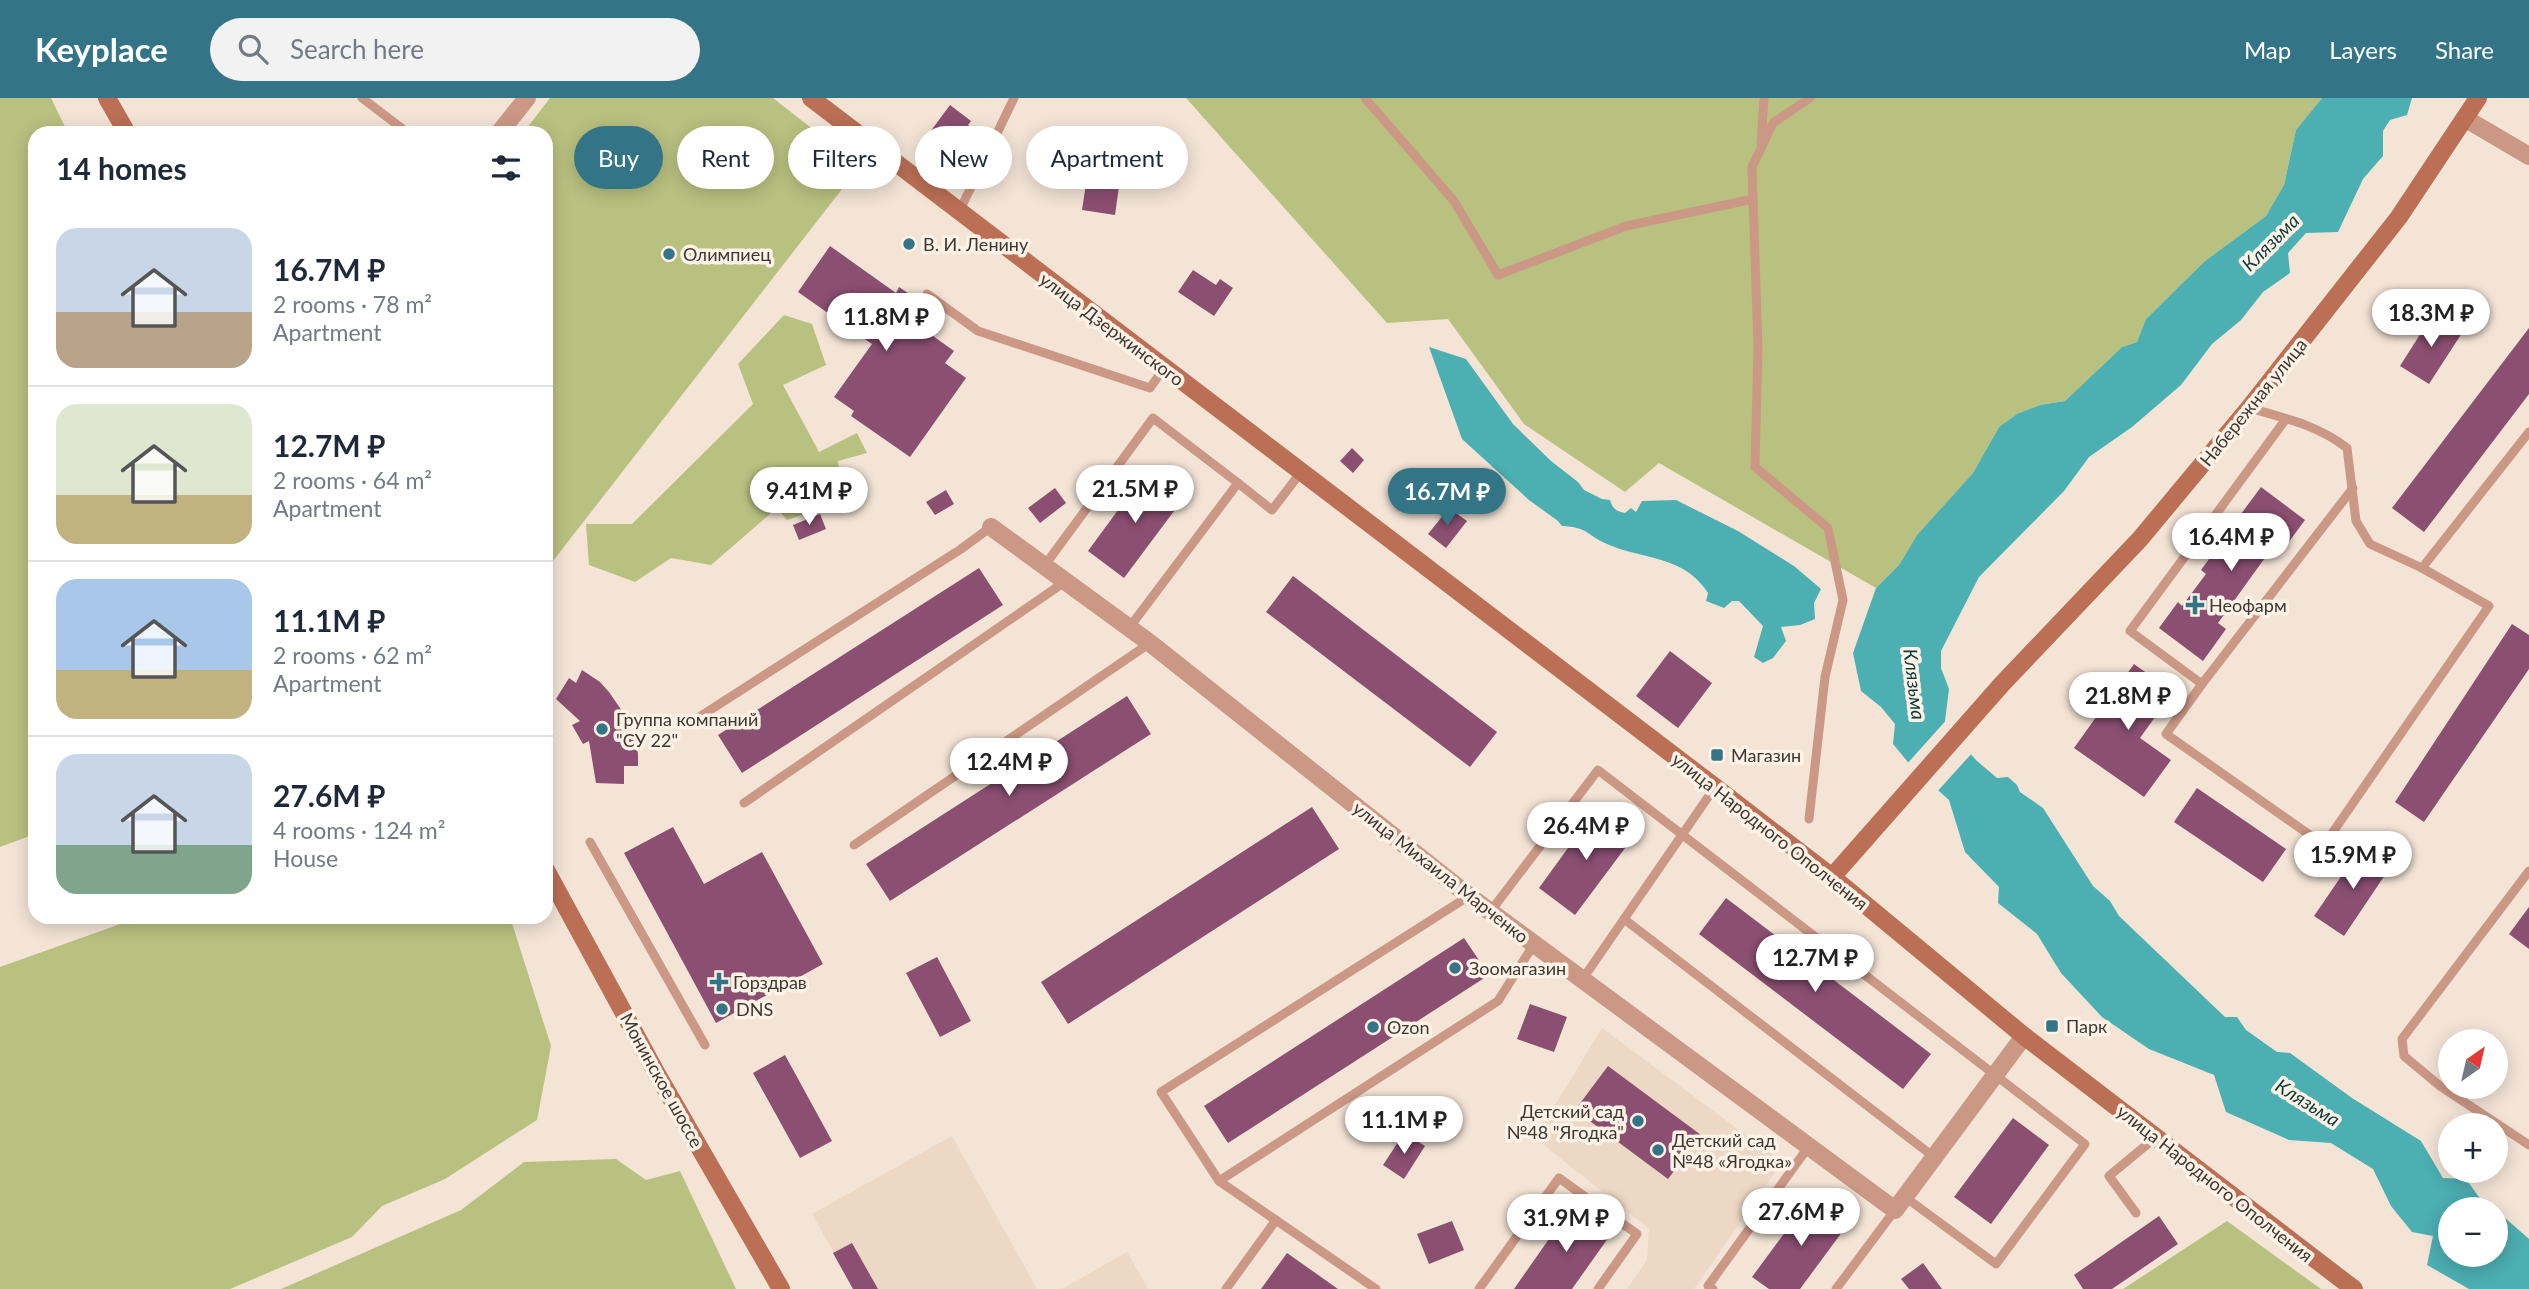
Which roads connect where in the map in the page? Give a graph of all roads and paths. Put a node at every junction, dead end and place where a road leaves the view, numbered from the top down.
1 (107, 98) edge
2 (362, 98) edge
3 (527, 98) edge
4 (811, 98) edge
5 (1014, 98) edge
6 (1365, 98) edge
7 (1764, 98) edge
8 (1810, 98) edge
9 (2478, 98) edge
10 (2466, 119) junction
11 (123, 126) edge
12 (399, 126) edge
13 (505, 126) edge
14 (1760, 150) junction
15 (2529, 156) edge
16 (1753, 199) junction
17 (959, 212) junction
18 (927, 293) dead end
19 (1164, 368) junction
20 (1214, 407) joint
21 (2249, 408) junction
22 (2286, 419) junction
23 (2529, 432) edge
24 (1301, 472) junction
25 (1238, 483) junction
26 (2353, 488) junction
27 (991, 527) joint
28 (1045, 565) junction
29 (2422, 568) junction
30 (1066, 581) junction
31 (1129, 628) junction
32 (1150, 643) junction
33 (2202, 684) junction
34 (693, 720) dead end
35 (1715, 787) junction
36 (744, 803) dead end
37 (1809, 819) dead end
38 (1683, 834) junction
39 (590, 842) dead end
40 (854, 845) dead end
41 (2529, 871) edge
42 (1832, 877) junction
43 (553, 883) edge
44 (1469, 896) junction
45 (1490, 912) junction
46 (1624, 919) junction
47 (1534, 944) junction
48 (1582, 980) junction
49 (2024, 1036) junction
50 (705, 1045) dead end
51 (1995, 1074) junction
52 (2156, 1136) junction
53 (2529, 1144) edge
54 (1809, 1146) junction
55 (1934, 1157) junction
56 (1219, 1181) junction
57 (1900, 1204) junction
58 (2136, 1213) dead end
59 (1276, 1220) junction
60 (1373, 1288) edge
61 (781, 1289) edge
62 (1227, 1289) edge
63 (1479, 1289) edge
64 (1598, 1289) edge
65 (1713, 1289) edge
66 (1836, 1289) edge
67 (2354, 1289) edge

1 - 11 street
2 - 12 lane
3 - 13 street
4 - 17 street, улица Дзержинского
5 - 17 lane
6 - 16 lane
7 - 14 lane
8 - 14 lane
9 - 10 street, Набережная улица
10 - 15 street
10 - 21 street, Набережная улица
14 - 16 lane
16 - 37 lane
17 - 19 street, улица Дзержинского
18 - 19 lane
19 - 20 street, улица Дзержинского
20 - 24 street, улица Народного Ополчения
21 - 22 lane
21 - 42 street, Набережная улица
22 - 26 lane
22 - 33 lane
23 - 29 lane
24 - 25 lane
24 - 35 street, улица Народного Ополчения
25 - 28 lane
25 - 31 lane
26 - 29 lane
26 - 33 lane
27 - 28 street, улица Михаила Марченко
27 - 34 lane
28 - 30 street, улица Михаила Марченко
29 - 33 lane
30 - 31 street, улица Михаила Марченко
30 - 36 lane
31 - 32 street, улица Михаила Марченко
32 - 40 lane
32 - 44 street, улица Михаила Марченко
35 - 38 lane
35 - 42 street, улица Народного Ополчения
38 - 45 lane
38 - 46 lane
38 - 51 lane
39 - 50 lane
41 - 53 lane
42 - 49 street, улица Народного Ополчения
43 - 61 street, Монинское шоссе
44 - 45 street, улица Михаила Марченко
44 - 56 lane
45 - 47 street, улица Михаила Марченко
46 - 48 lane
46 - 55 lane
47 - 48 street, улица Михаила Марченко
47 - 56 lane
48 - 54 street, улица Михаила Марченко
49 - 51 street
49 - 52 street, улица Народного Ополчения
51 - 55 street
51 - 57 lane
52 - 58 lane
52 - 67 street, улица Народного Ополчения
54 - 57 street, улица Михаила Марченко
54 - 65 lane
55 - 57 street
56 - 59 lane
57 - 66 lane
59 - 60 lane
59 - 62 lane
63 - 64 lane

